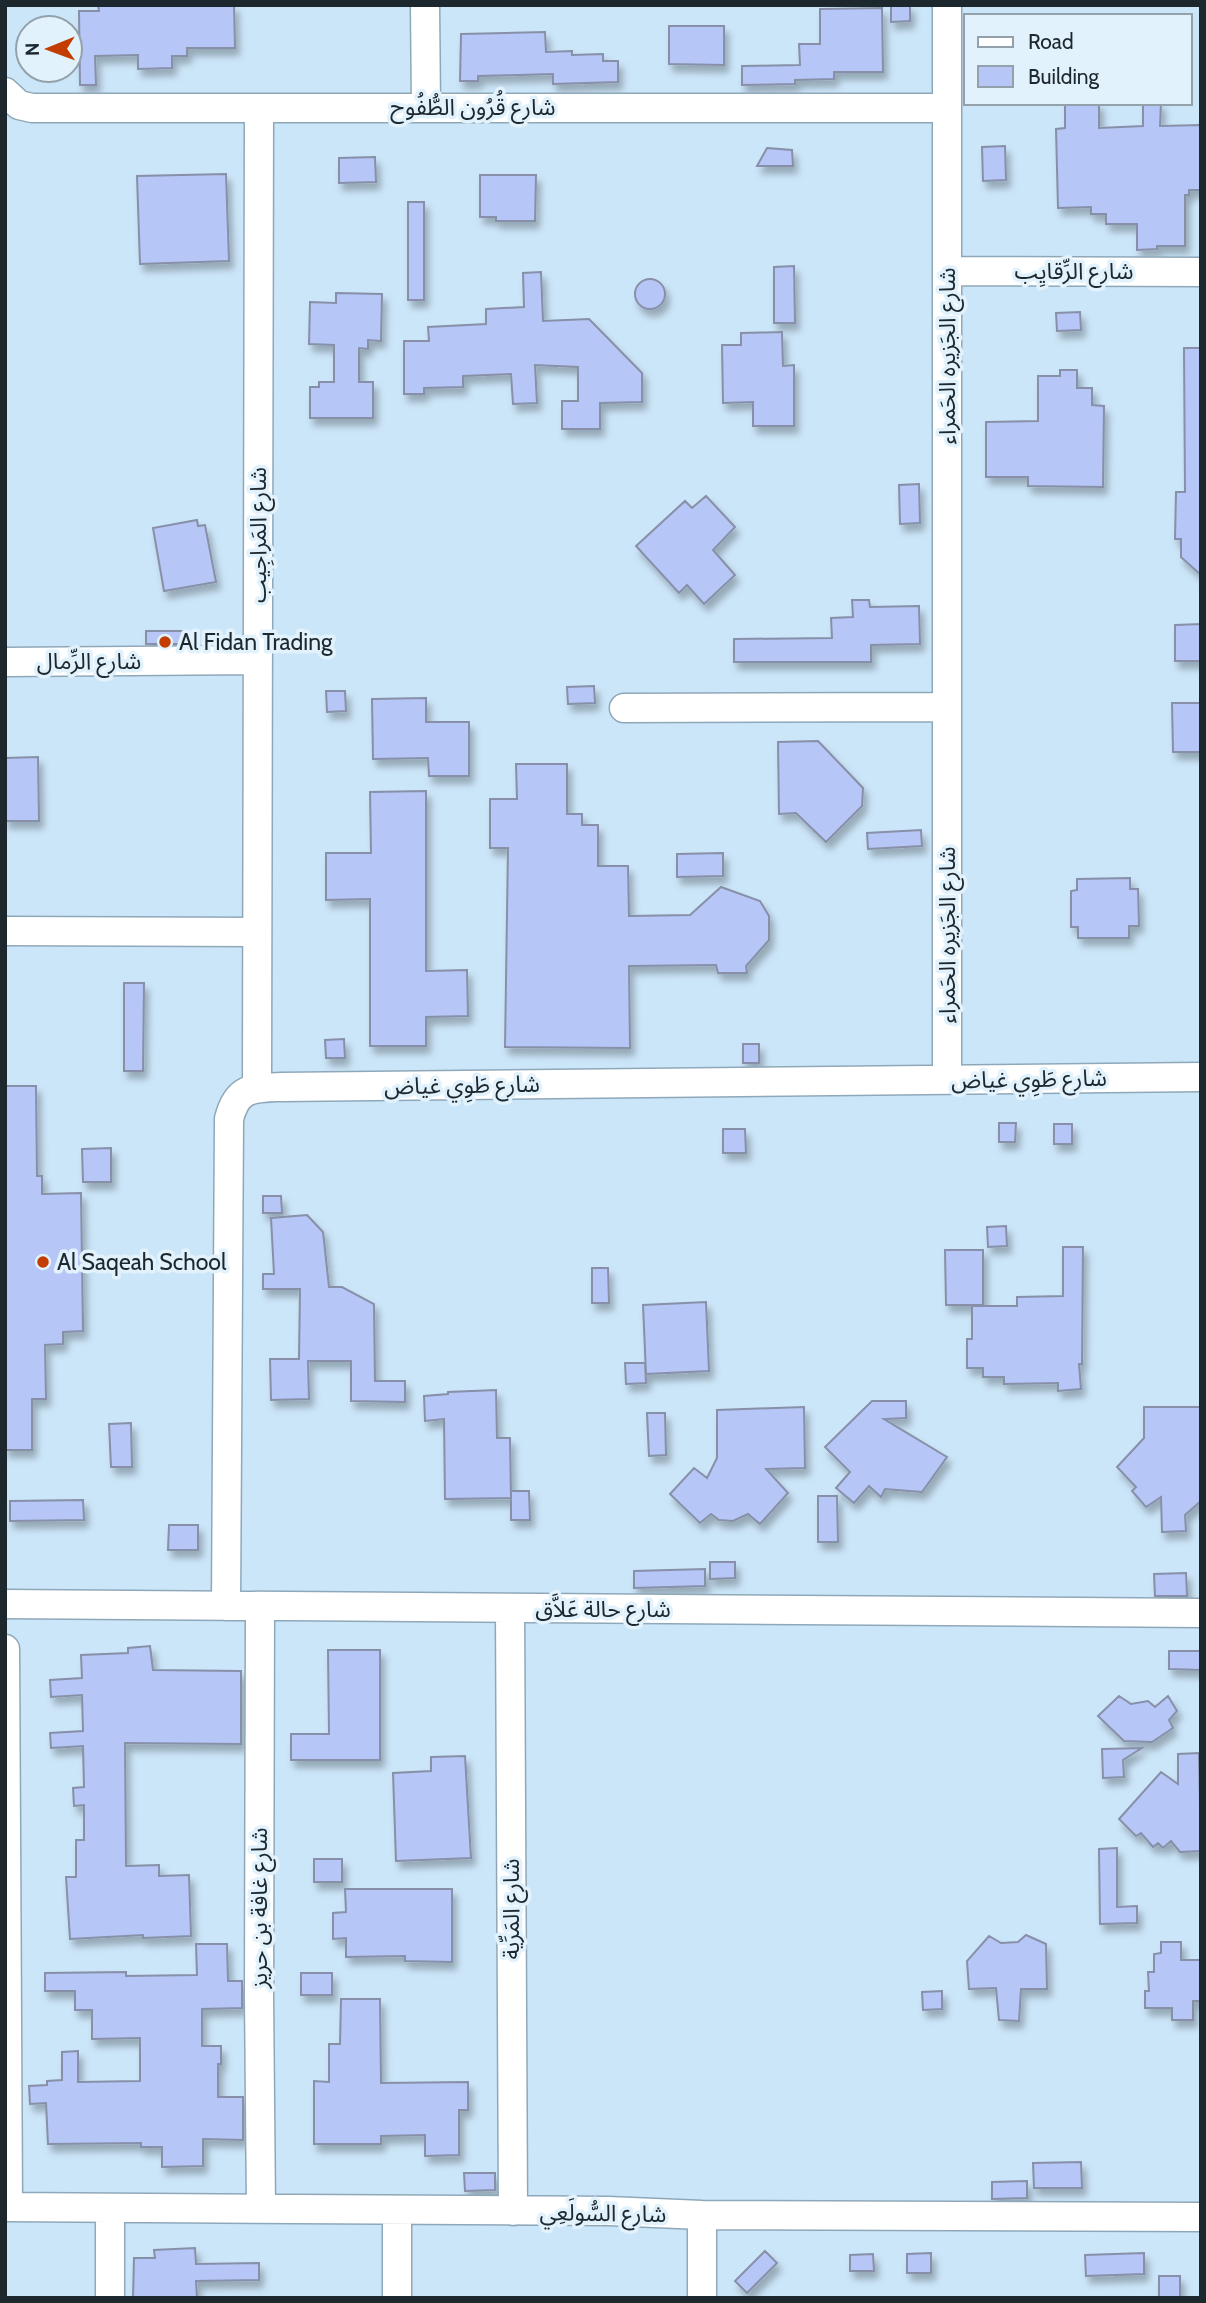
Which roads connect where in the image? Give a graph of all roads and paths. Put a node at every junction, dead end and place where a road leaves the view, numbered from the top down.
1 (425, 5) edge
2 (947, 5) edge
3 (5, 92) edge
4 (259, 108) junction
5 (426, 108) junction
6 (947, 108) junction
7 (947, 271) junction
8 (1201, 272) edge
9 (258, 660) junction
10 (5, 662) edge
11 (947, 707) junction
12 (624, 708) dead end
13 (5, 931) edge
14 (257, 932) junction
15 (1201, 1077) edge
16 (947, 1079) junction
17 (257, 1088) junction
18 (5, 1604) edge
19 (226, 1606) junction
20 (260, 1606) junction
21 (510, 1608) junction
22 (1201, 1613) edge
23 (5, 1649) edge
24 (6, 2207) edge
25 (110, 2208) junction
26 (261, 2209) junction
27 (397, 2210) junction
28 (513, 2211) junction
29 (702, 2215) junction
30 (1201, 2217) edge
31 (110, 2298) edge
32 (397, 2298) edge
33 (702, 2298) edge

1 - 5 street
2 - 6 street, شارع الجَزيره الحَمراء
3 - 4 street, شارع قُرُون الطُّفُوح
4 - 5 street, شارع قُرُون الطُّفُوح
4 - 9 street, شارع المَراجِيب
5 - 6 street, شارع قُرُون الطُّفُوح
6 - 7 street, شارع الجَزيره الحَمراء
7 - 8 street, شارع الرِّقايِب
7 - 11 street, شارع الجَزيره الحَمراء
9 - 10 street, شارع الرِّمال
9 - 14 street, شارع المَراجِيب
11 - 12 street
11 - 16 street, شارع الجَزيره الحَمراء
13 - 14 street
14 - 17 street, شارع المَراجِيب
15 - 16 street, شارع طَوِي غياض
16 - 17 street, شارع طَوِي غياض
17 - 19 street
18 - 19 street, شارع حالة عَلاَّق
19 - 20 street, شارع حالة عَلاَّق
20 - 21 street, شارع حالة عَلاَّق
20 - 26 street, شارع غافة بن حريز
21 - 22 street, شارع حالة عَلاَّق
21 - 28 street, شارع المَرِّية
23 - 24 street
24 - 25 street, شارع السُّولَعِي
25 - 26 street, شارع السُّولَعِي
25 - 31 street
26 - 27 street, شارع السُّولَعِي
27 - 28 street, شارع السُّولَعِي
27 - 32 street
28 - 29 street, شارع السُّولَعِي
29 - 30 street, شارع السُّولَعِي
29 - 33 street

